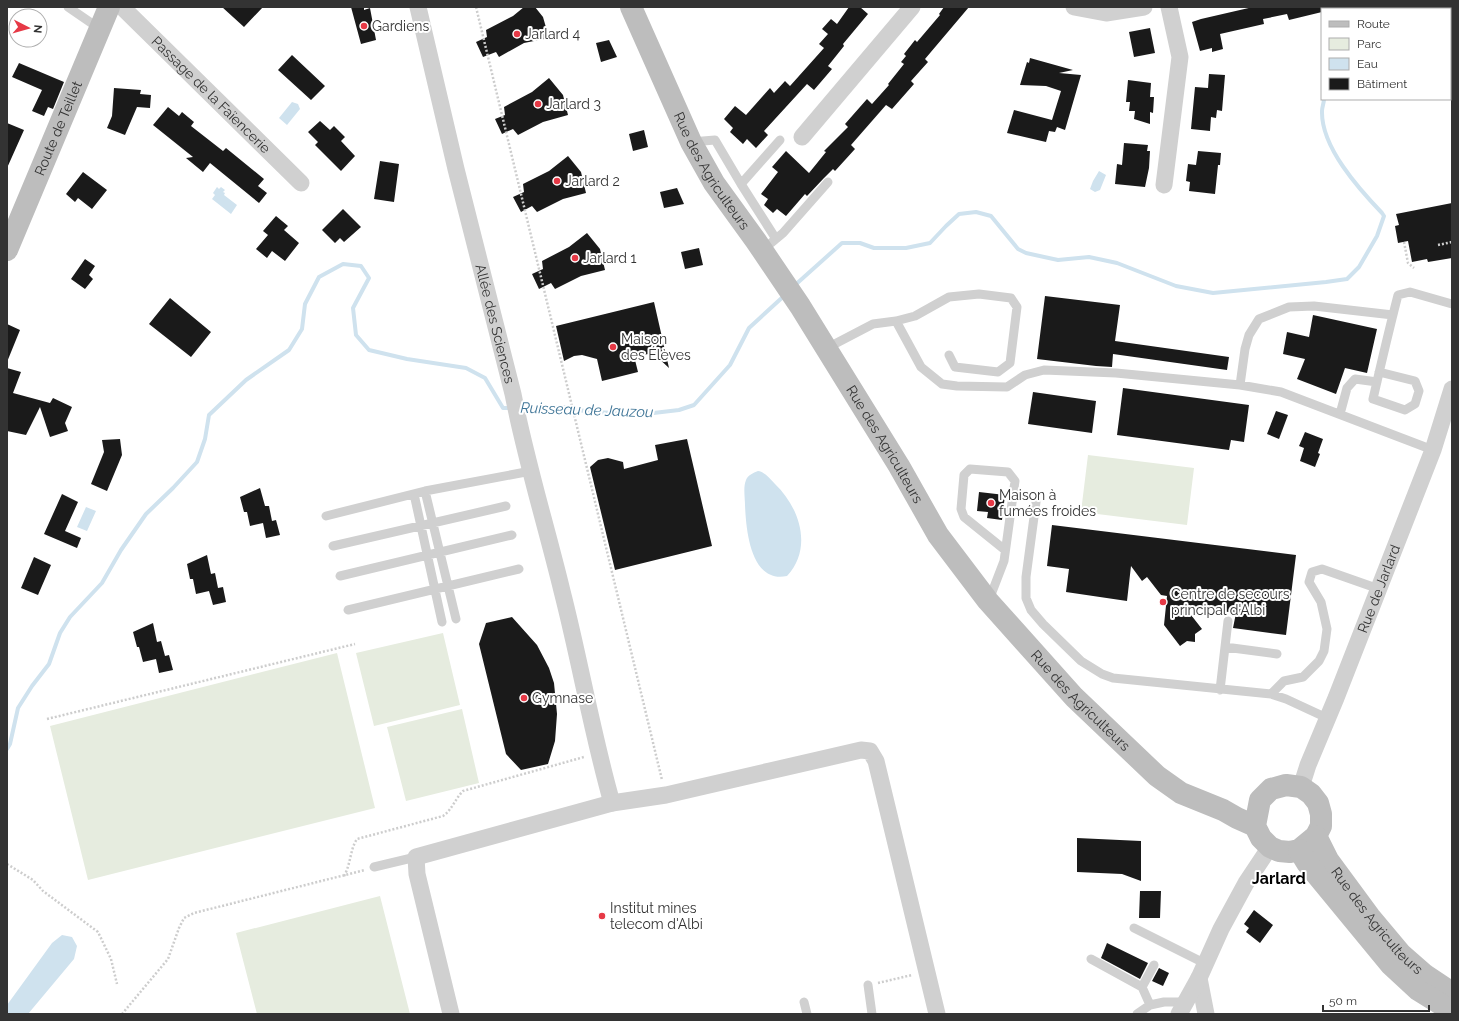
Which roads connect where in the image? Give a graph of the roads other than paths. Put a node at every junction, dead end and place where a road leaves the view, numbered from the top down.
1 (68, 7) edge
2 (109, 7) edge
3 (122, 7) edge
4 (418, 7) edge
5 (631, 7) edge
6 (912, 7) edge
7 (1074, 7) edge
8 (1144, 7) edge
9 (1169, 7) edge
10 (100, 30) junction
11 (802, 137) dead end
12 (780, 140) dead end
13 (691, 142) junction
14 (828, 182) dead end
15 (301, 183) dead end
16 (741, 184) junction
17 (1164, 185) dead end
18 (769, 245) junction
19 (7, 250) edge
20 (1452, 304) edge
21 (1393, 314) junction
22 (896, 321) junction
23 (827, 348) junction
24 (949, 355) dead end
25 (1380, 372) junction
26 (1377, 382) junction
27 (1240, 385) junction
28 (1452, 389) edge
29 (1340, 414) junction
30 (1433, 450) junction
31 (531, 471) junction
32 (425, 491) junction
33 (414, 494) junction
34 (1036, 502) dead end
35 (506, 506) dead end
36 (326, 516) dead end
37 (433, 523) junction
38 (421, 526) junction
39 (512, 535) dead end
40 (333, 546) dead end
41 (1005, 550) junction
42 (440, 552) junction
43 (427, 555) junction
44 (519, 569) dead end
45 (340, 576) dead end
46 (448, 586) junction
47 (435, 589) junction
48 (1379, 589) junction
49 (988, 601) junction
50 (348, 610) dead end
51 (456, 619) dead end
52 (1228, 621) dead end
53 (442, 622) dead end
54 (1225, 647) junction
55 (1277, 654) dead end
56 (1220, 690) junction
57 (1270, 694) junction
58 (1327, 718) junction
59 (1301, 787) junction
60 (1260, 801) junction
61 (612, 803) junction
62 (1223, 810) junction
63 (1255, 826) junction
64 (1316, 836) junction
65 (1270, 847) junction
66 (1299, 850) junction
67 (416, 857) junction
68 (374, 867) road end
69 (1134, 928) dead end
70 (1091, 959) dead end
71 (1154, 965) dead end
72 (1203, 971) junction
73 (868, 985) road end
74 (1142, 987) junction
75 (1452, 993) edge
76 (804, 1002) dead end
77 (1150, 1005) junction
78 (1182, 1008) edge
79 (1452, 1011) edge
80 (451, 1014) edge
81 (807, 1014) edge
82 (872, 1014) edge
83 (937, 1014) edge
84 (1137, 1014) edge
85 (1206, 1014) edge

1 - 10 lane
2 - 10 street, Route de Teillet
3 - 15 street, Passage de la Faïencerie
4 - 31 street, Allée des Sciences
5 - 13 street, Rue des Agriculteurs
6 - 11 street
7 - 8 street
9 - 17 street
10 - 19 street, Route de Teillet
12 - 16 lane
13 - 16 lane
13 - 18 street, Rue des Agriculteurs
14 - 18 lane
16 - 18 lane
18 - 23 street, Rue des Agriculteurs
20 - 21 lane
21 - 25 lane
21 - 27 lane
22 - 23 lane
22 - 24 lane
22 - 27 lane
23 - 49 street, Rue des Agriculteurs
25 - 26 lane
25 - 26 lane
26 - 29 lane
27 - 29 lane
28 - 30 street, Rue de Jarlard
29 - 30 lane
30 - 48 street, Rue de Jarlard
31 - 32 lane
31 - 61 street, Allée des Sciences
32 - 33 lane
32 - 37 lane
33 - 36 lane
33 - 38 lane
34 - 56 lane
35 - 37 lane
37 - 38 lane
37 - 42 lane
38 - 40 lane
38 - 43 lane
39 - 42 lane
41 - 41 lane
41 - 49 lane
42 - 43 lane
42 - 46 lane
43 - 45 lane
43 - 47 lane
44 - 46 lane
46 - 47 lane
46 - 51 lane
47 - 50 lane
47 - 53 lane
48 - 57 lane
48 - 58 street, Rue de Jarlard
49 - 62 street, Rue des Agriculteurs
52 - 54 lane
54 - 55 lane
54 - 56 lane
56 - 57 lane
57 - 58 lane
58 - 59 street, Rue de Jarlard
59 - 60 street
59 - 64 street
60 - 62 street
60 - 63 street
61 - 67 street
61 - 83 street
62 - 63 street, Rue des Agriculteurs
63 - 65 street
64 - 66 street
64 - 75 street, Rue des Agriculteurs
65 - 66 street
65 - 72 street
66 - 79 street, Rue des Agriculteurs
67 - 68 lane
67 - 80 street
69 - 72 lane
70 - 74 lane
71 - 74 lane
72 - 78 street
72 - 85 street
73 - 82 lane
74 - 77 lane
76 - 81 lane
77 - 78 lane
77 - 84 lane

